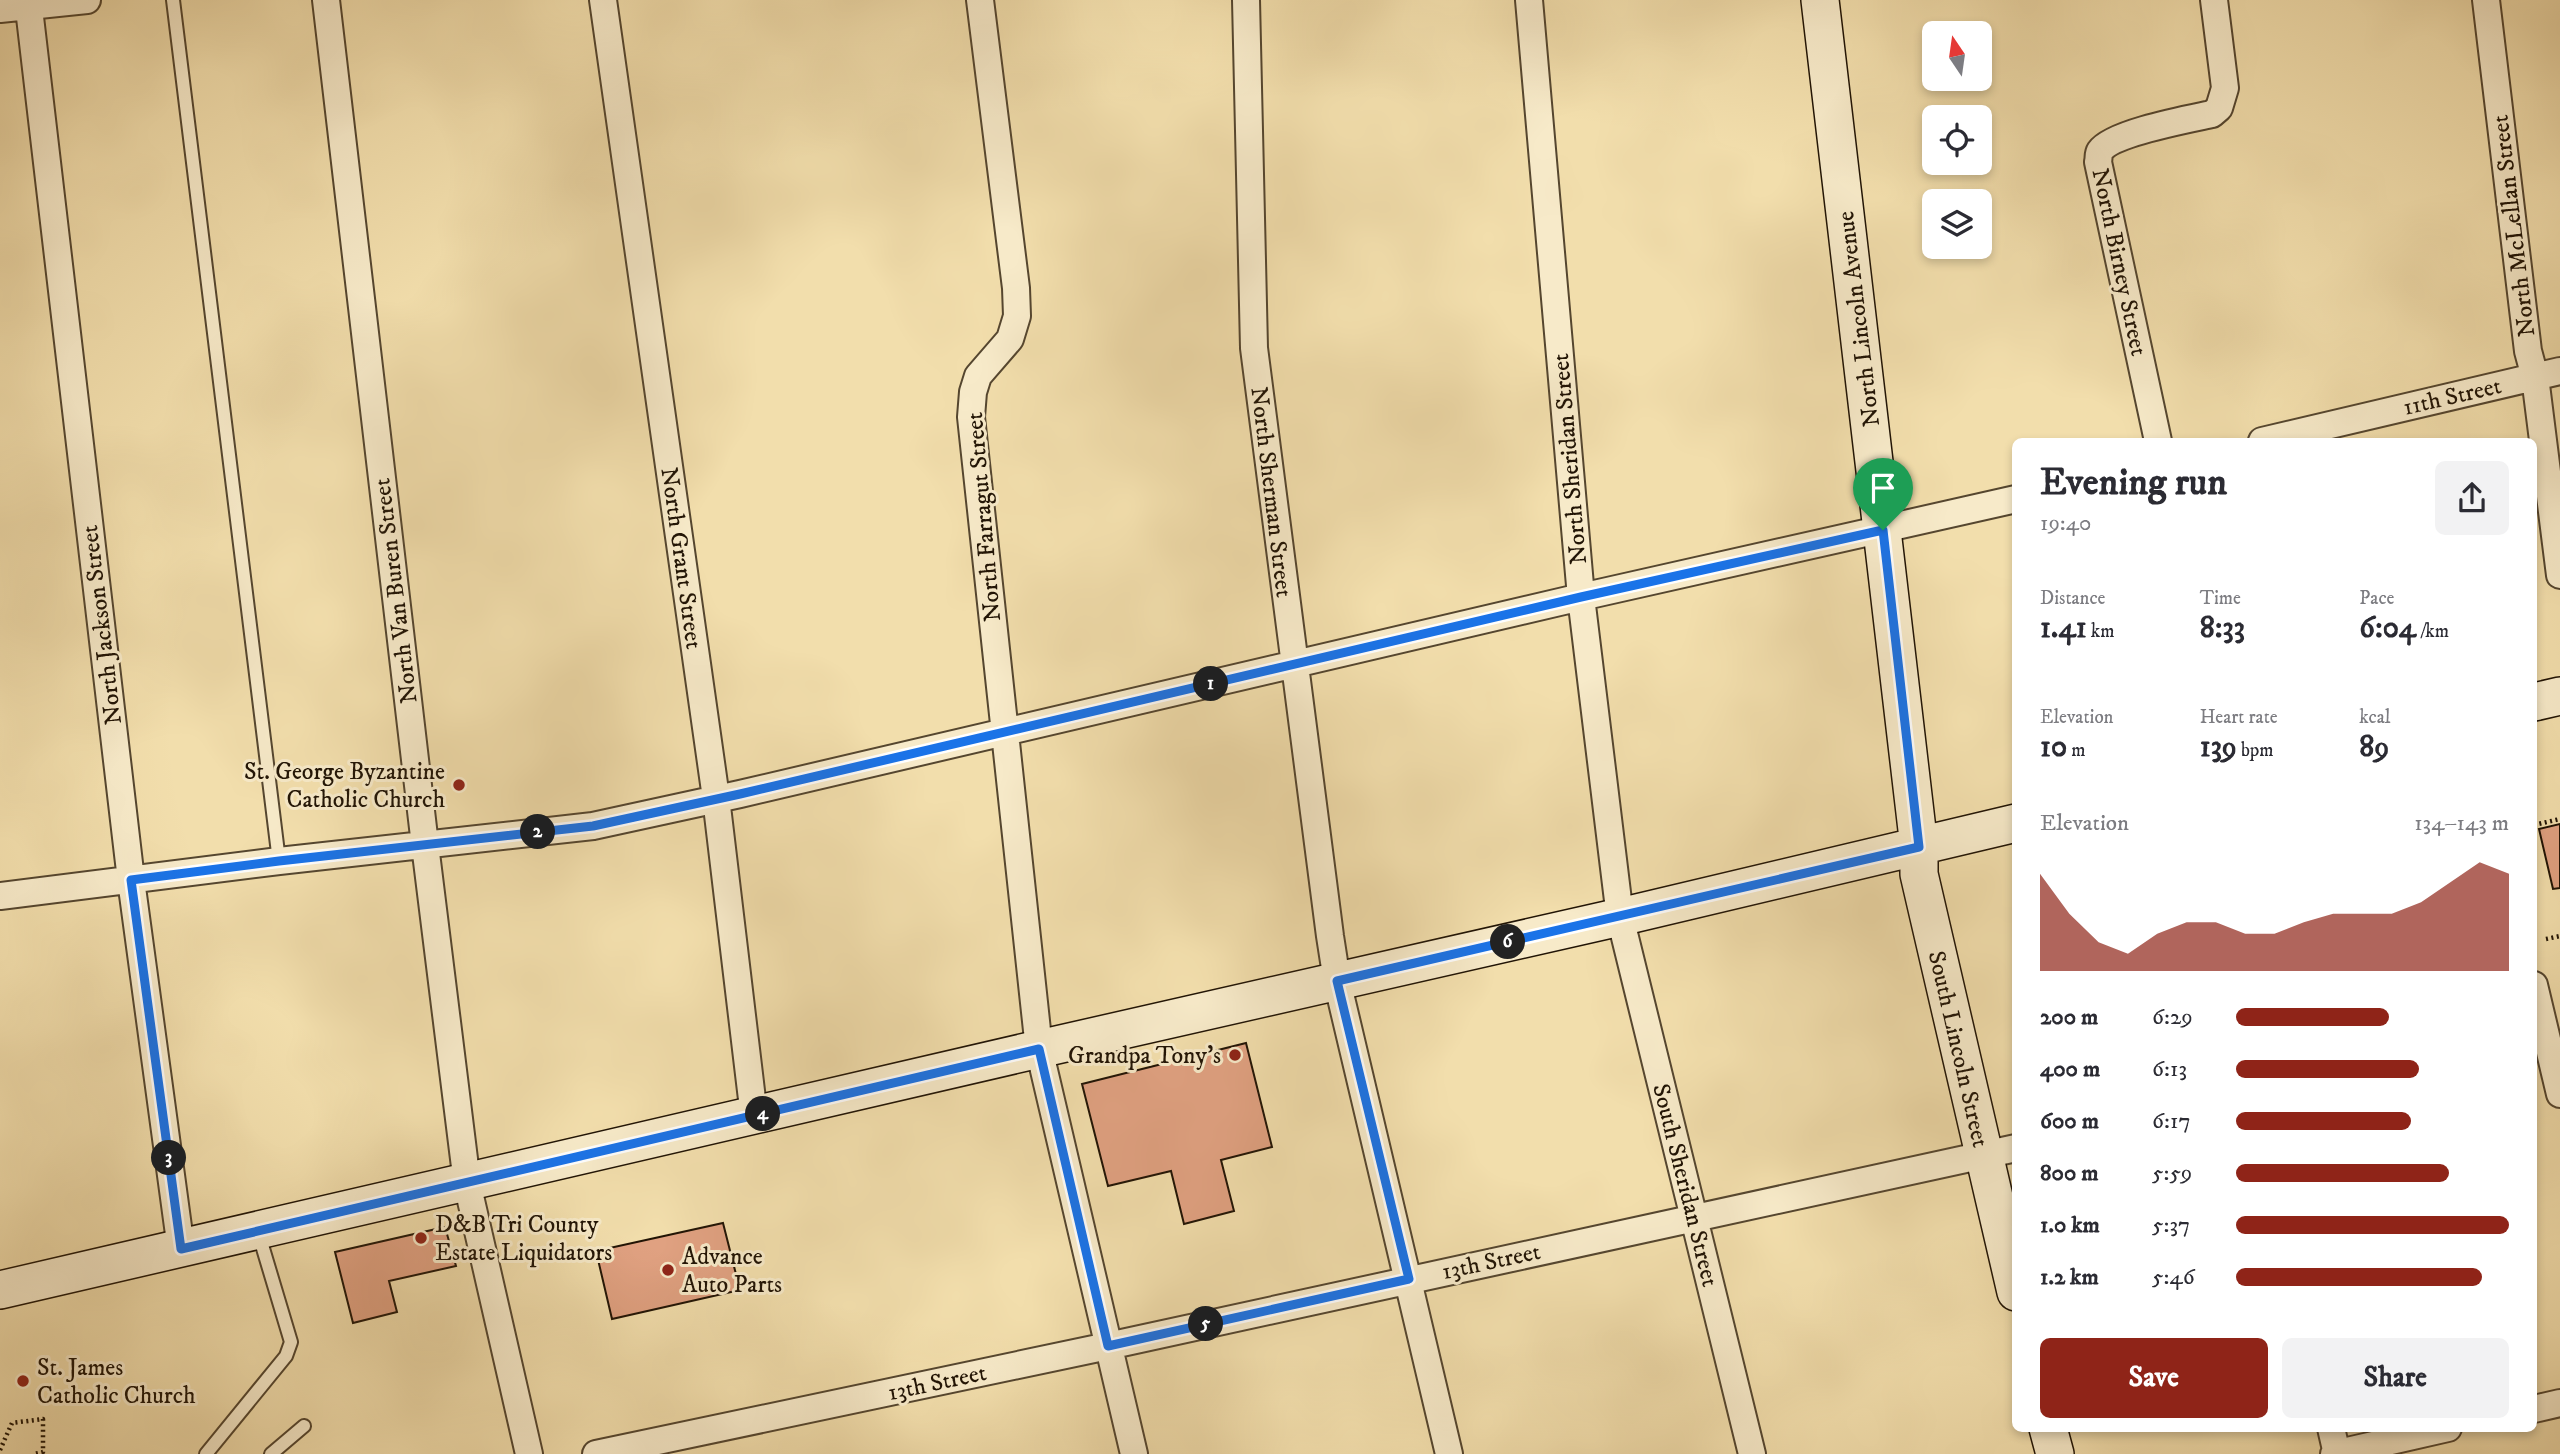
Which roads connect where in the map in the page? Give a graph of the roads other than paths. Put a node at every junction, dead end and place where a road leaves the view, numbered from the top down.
1 (87, 0) edge
2 (173, 0) edge
3 (326, 0) edge
4 (603, 0) edge
5 (980, 0) edge
6 (1246, 0) edge
7 (1529, 0) edge
8 (1820, 0) edge
9 (2214, 0) edge
10 (2486, 0) edge
11 (28, 3) edge
12 (0, 9) edge
13 (2547, 374) edge
14 (2157, 438) edge
15 (2275, 438) edge
16 (2012, 500) edge
17 (1883, 530) junction
18 (2560, 575) edge
19 (1581, 597) junction
20 (1293, 664) junction
21 (2560, 696) edge
22 (2537, 701) edge
23 (1003, 732) junction
24 (716, 798) junction
25 (2012, 824) edge
26 (425, 845) junction
27 (1919, 847) junction
28 (279, 861) junction
29 (131, 880) junction
30 (0, 896) edge
31 (1620, 917) junction
32 (1337, 981) junction
33 (2537, 1011) edge
34 (2539, 1029) edge
35 (1039, 1049) junction
36 (2560, 1094) edge
37 (754, 1116) junction
38 (2000, 1152) edge
39 (467, 1182) junction
40 (1694, 1217) junction
41 (258, 1231) junction
42 (181, 1249) junction
43 (2012, 1257) edge
44 (1409, 1279) junction
45 (0, 1290) edge
46 (1108, 1346) junction
47 (2560, 1403) edge
48 (2537, 1408) edge
49 (304, 1426) dead end
50 (2049, 1432) edge
51 (2332, 1432) edge
52 (2431, 1432) edge
53 (206, 1454) edge
54 (271, 1454) edge
55 (529, 1454) edge
56 (596, 1454) edge
57 (1134, 1454) edge
58 (1450, 1454) edge
59 (1752, 1454) edge
60 (2054, 1454) edge
61 (2336, 1454) edge

1 - 11 street
2 - 28 lane
3 - 26 street, North Van Buren Street
4 - 24 street, North Grant Street
5 - 23 street, North Farragut Street
6 - 20 street, North Sherman Street
7 - 19 street, North Sheridan Street
8 - 17 street, North Lincoln Avenue
9 - 14 street, North Birney Street
10 - 13 street, North McLellan Street
11 - 12 street
11 - 29 street, North Jackson Street
13 - 15 street, 11th Street
13 - 18 street, North McLellan Street
16 - 17 street
17 - 19 street
17 - 27 street, North Lincoln Avenue
19 - 20 street
19 - 31 street, North Sheridan Street
20 - 23 street
20 - 32 street, North Sherman Street
21 - 22 street
23 - 24 street
23 - 35 street, North Farragut Street
24 - 26 street
24 - 37 street, North Grant Street
25 - 27 street
26 - 28 street
26 - 39 street, North Van Buren Street
27 - 31 street
27 - 38 street, South Lincoln Street
28 - 29 street
29 - 30 street
29 - 42 street, North Jackson Street
31 - 32 street
31 - 40 street, South Sheridan Street
32 - 35 street
32 - 44 street, North Sherman Street
33 - 34 street
34 - 36 street
35 - 37 street
35 - 46 street, North Farragut Street
37 - 39 street
38 - 40 street, 13th Street
38 - 43 street, South Lincoln Street
39 - 41 street
39 - 55 street, North Van Buren Street
40 - 44 street, 13th Street
40 - 59 street, South Sheridan Street
41 - 42 street
41 - 53 lane
42 - 45 street
44 - 46 street, 13th Street
44 - 58 street, North Sherman Street
46 - 56 street, 13th Street
46 - 57 street, North Farragut Street
47 - 48 street
49 - 54 lane
50 - 60 street
51 - 61 street
52 - 61 street

